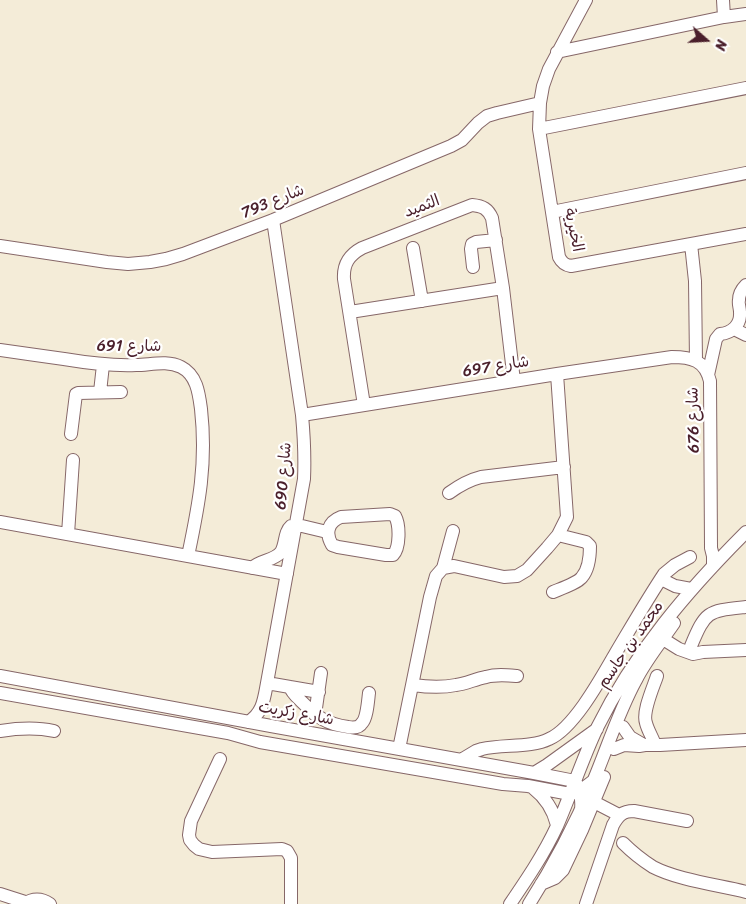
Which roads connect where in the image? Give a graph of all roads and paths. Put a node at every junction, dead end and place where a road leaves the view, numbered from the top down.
1 (586, 0) edge
2 (723, 0) edge
3 (746, 14) edge
4 (724, 16) junction
5 (557, 52) junction
6 (746, 88) edge
7 (540, 103) junction
8 (539, 129) junction
9 (746, 173) edge
10 (552, 212) junction
11 (273, 220) junction
12 (746, 234) edge
13 (496, 240) junction
14 (691, 244) junction
15 (0, 246) edge
16 (412, 248) dead end
17 (473, 267) dead end
18 (746, 285) edge
19 (504, 288) junction
20 (422, 301) junction
21 (350, 312) junction
22 (734, 329) junction
23 (746, 335) edge
24 (0, 350) edge
25 (696, 361) junction
26 (102, 364) junction
27 (557, 374) junction
28 (708, 375) junction
29 (514, 381) junction
30 (100, 392) junction
31 (121, 392) dead end
32 (364, 405) junction
33 (302, 415) junction
34 (71, 434) dead end
35 (73, 460) dead end
36 (564, 466) junction
37 (449, 493) dead end
38 (0, 522) edge
39 (296, 525) junction
40 (453, 531) dead end
41 (327, 532) junction
42 (68, 534) junction
43 (558, 535) junction
44 (744, 540) edge
45 (711, 542) junction
46 (726, 551) junction
47 (188, 556) junction
48 (690, 557) dead end
49 (713, 566) junction
50 (252, 568) junction
51 (443, 568) junction
52 (287, 574) junction
53 (661, 579) junction
54 (691, 589) junction
55 (553, 592) dead end
56 (746, 607) edge
57 (631, 627) junction
58 (662, 632) junction
59 (691, 646) junction
60 (746, 650) edge
61 (704, 652) junction
62 (641, 654) junction
63 (643, 667) junction
64 (321, 673) dead end
65 (0, 676) edge
66 (517, 676) dead end
67 (657, 676) dead end
68 (268, 683) junction
69 (413, 685) junction
70 (290, 687) junction
71 (318, 692) junction
72 (0, 693) edge
73 (369, 693) dead end
74 (263, 705) junction
75 (631, 705) junction
76 (646, 710) junction
77 (315, 715) junction
78 (248, 722) junction
79 (271, 726) junction
80 (623, 727) junction
81 (597, 729) junction
82 (0, 731) edge
83 (54, 731) dead end
84 (746, 740) edge
85 (650, 745) junction
86 (399, 749) junction
87 (614, 749) junction
88 (220, 759) dead end
89 (461, 760) junction
90 (534, 773) junction
91 (593, 781) junction
92 (531, 786) junction
93 (575, 789) junction
94 (594, 802) junction
95 (581, 810) junction
96 (619, 815) junction
97 (687, 821) dead end
98 (557, 826) junction
99 (623, 843) dead end
100 (542, 884) junction
101 (746, 892) edge
102 (0, 894) edge
103 (24, 903) edge
104 (50, 904) edge
105 (291, 904) edge
106 (510, 904) edge
107 (528, 904) edge
108 (586, 904) edge

1 - 5 street, الخيرية
2 - 4 street
3 - 4 street
4 - 5 street
5 - 7 street, الخيرية
6 - 8 street
7 - 8 street, الخيرية
7 - 11 street, شارع 793
8 - 10 street, الخيرية
9 - 10 street
10 - 14 street, الخيرية
11 - 15 street, شارع 793
11 - 33 street, شارع 690
12 - 14 street, الخيرية
13 - 17 street
13 - 19 street, الثميد
13 - 21 street, الثميد
14 - 25 street
16 - 20 street
18 - 22 street
19 - 20 street
19 - 29 street, الثميد
20 - 21 street
21 - 32 street, الثميد
22 - 23 street
22 - 28 street
24 - 26 street, شارع 691
25 - 27 street, شارع 697
25 - 28 street, شارع 676
26 - 30 street
26 - 47 street, شارع 691
27 - 29 street, شارع 697
27 - 36 street
28 - 45 street, شارع 676
29 - 32 street, شارع 697
30 - 31 street
30 - 34 street
32 - 33 street, شارع 697
33 - 39 street, شارع 690
35 - 42 street
36 - 37 street
36 - 43 street
38 - 42 street
39 - 41 street
39 - 50 street
39 - 52 street, شارع 690
40 - 51 street
41 - 41 street
42 - 47 street
43 - 51 street
43 - 55 street
44 - 46 street, محمد بن جاسم
44 - 58 street, محمد بن جاسم
45 - 46 street
45 - 49 street, شارع 676
46 - 49 street, محمد بن جاسم
47 - 50 street
48 - 53 street
49 - 54 street, محمد بن جاسم
50 - 52 street
51 - 69 street
52 - 68 street, شارع 690
53 - 54 street
53 - 57 street
54 - 58 street, محمد بن جاسم
56 - 59 street
57 - 62 street
57 - 89 street
58 - 59 street
58 - 61 street
58 - 62 street, محمد بن جاسم
58 - 63 street, محمد بن جاسم
59 - 61 street
60 - 61 street
62 - 81 street, محمد بن جاسم
63 - 75 street
63 - 91 street, محمد بن جاسم
64 - 71 street
65 - 78 street, شارع زكريت
66 - 69 street
67 - 76 street
68 - 70 street
68 - 74 street, شارع 690
69 - 86 street
70 - 71 street
70 - 77 street
71 - 77 street
72 - 92 street, شارع زكريت
73 - 77 street
74 - 78 street, شارع 690
74 - 79 street
75 - 76 street
75 - 80 street
76 - 85 street
78 - 79 street, شارع زكريت
79 - 86 street, شارع زكريت
80 - 85 street
80 - 87 street
81 - 90 street
81 - 93 street, محمد بن جاسم
82 - 83 street
84 - 85 street
85 - 87 street
86 - 89 street, شارع زكريت
87 - 94 street
88 - 105 street
89 - 90 street, شارع زكريت
90 - 93 street, شارع زكريت
91 - 93 street
91 - 95 street, محمد بن جاسم
92 - 93 street, شارع زكريت
92 - 98 street
93 - 95 street
93 - 98 street, محمد بن جاسم
94 - 96 street
94 - 100 street
95 - 100 street, محمد بن جاسم
96 - 97 street
96 - 108 street
98 - 106 street, محمد بن جاسم
99 - 101 street
100 - 107 street, محمد بن جاسم
102 - 103 street
103 - 104 street

